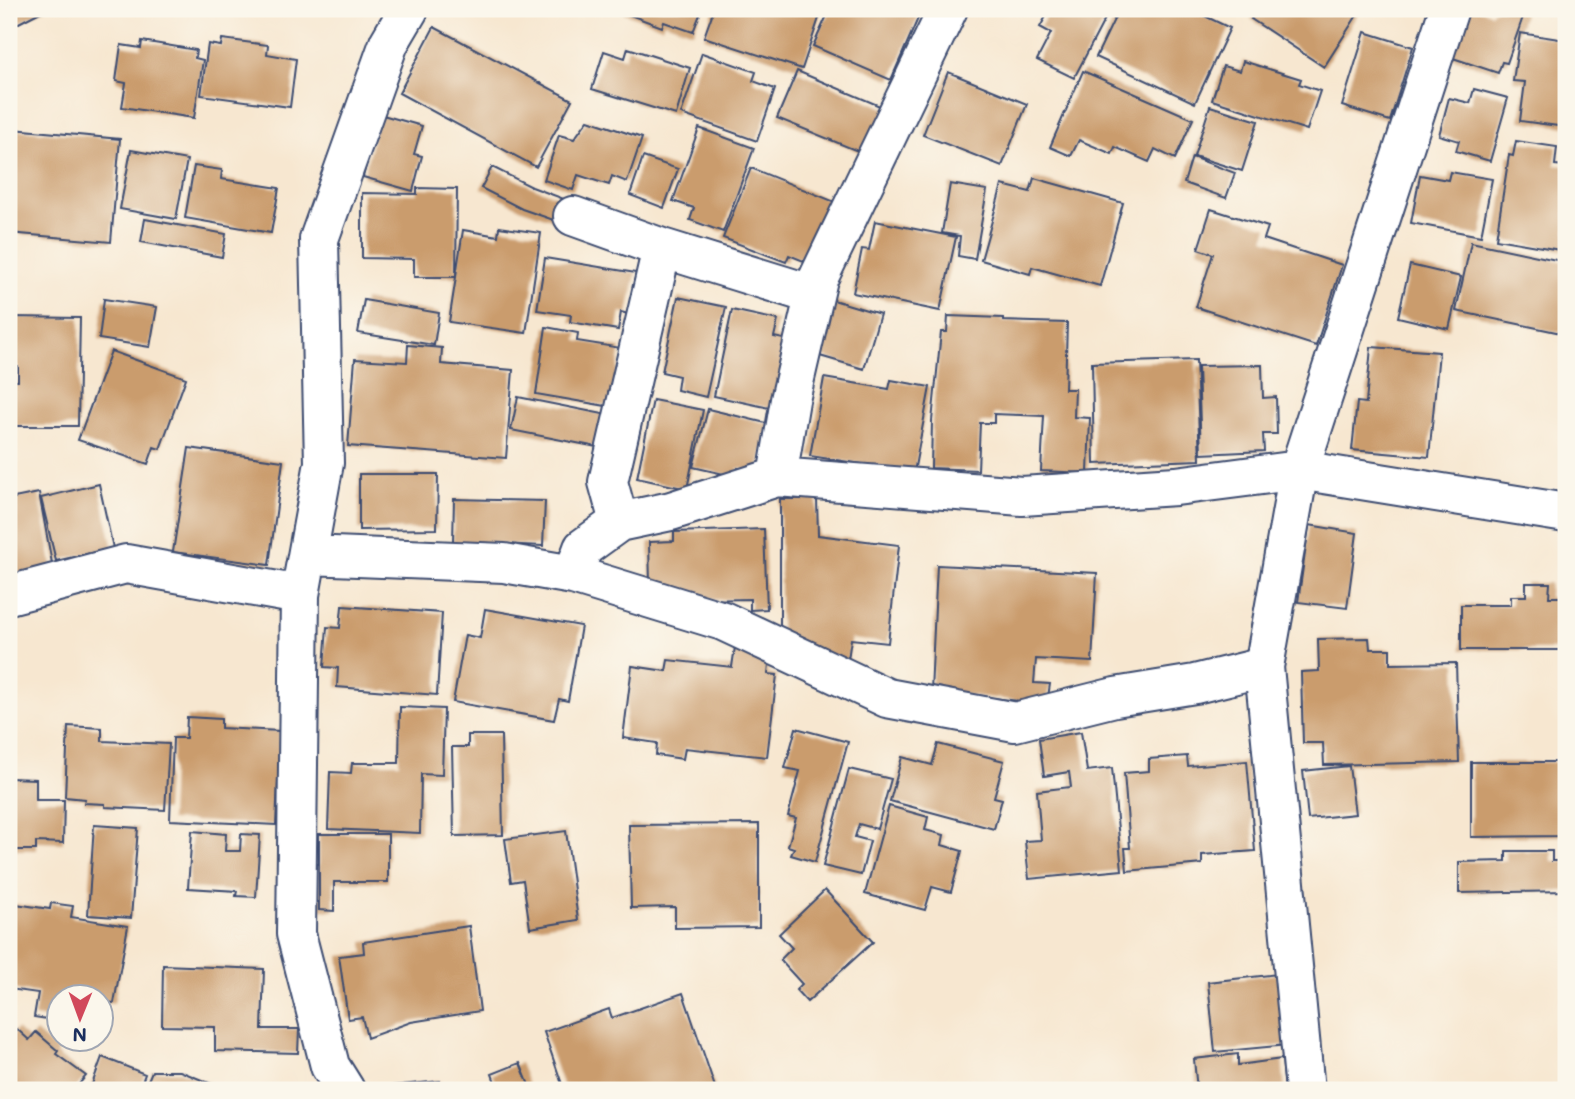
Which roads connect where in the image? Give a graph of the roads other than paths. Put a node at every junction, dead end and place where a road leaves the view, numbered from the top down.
1 (409, 9) edge
2 (948, 9) edge
3 (1449, 9) edge
4 (573, 216) dead end
5 (662, 248) junction
6 (814, 295) junction
7 (1299, 470) junction
8 (777, 477) junction
9 (1566, 513) edge
10 (619, 522) junction
11 (309, 555) junction
12 (573, 575) junction
13 (9, 595) edge
14 (300, 595) junction
15 (1265, 667) junction
16 (345, 1090) edge
17 (1305, 1090) edge

1 - 11 street
2 - 6 street
3 - 7 street
4 - 5 street
5 - 6 street
5 - 10 street
6 - 8 street
7 - 8 street
7 - 9 street
7 - 15 street
8 - 10 street
10 - 12 street
11 - 12 street
11 - 14 street
12 - 15 street
13 - 14 street
14 - 16 street
15 - 17 street

